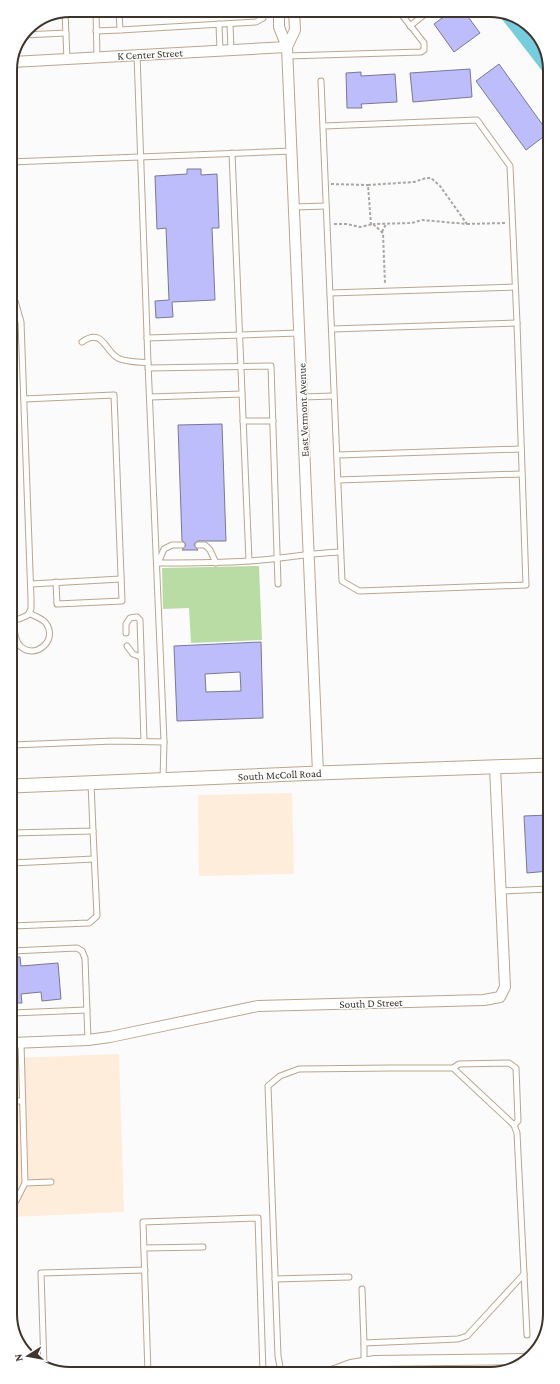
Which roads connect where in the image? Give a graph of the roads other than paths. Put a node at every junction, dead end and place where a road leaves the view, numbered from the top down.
1 (65, 17) edge
2 (96, 17) edge
3 (119, 17) edge
4 (263, 17) edge
5 (279, 17) edge
6 (294, 17) edge
7 (403, 17) edge
8 (421, 17) edge
9 (218, 24) junction
10 (230, 24) junction
11 (410, 26) junction
12 (120, 30) junction
13 (96, 31) junction
14 (66, 33) junction
15 (31, 35) edge
16 (231, 50) junction
17 (220, 51) junction
18 (287, 52) junction
19 (137, 55) junction
20 (97, 57) junction
21 (67, 59) junction
22 (18, 62) edge
23 (321, 81) dead end
24 (324, 126) junction
25 (292, 151) junction
26 (232, 153) junction
27 (140, 157) junction
28 (17, 162) edge
29 (326, 206) junction
30 (294, 207) junction
31 (515, 287) junction
32 (330, 293) junction
33 (17, 308) edge
34 (517, 322) junction
35 (332, 329) junction
36 (299, 333) junction
37 (240, 334) junction
38 (147, 338) junction
39 (82, 342) dead end
40 (148, 365) junction
41 (241, 366) junction
42 (242, 394) junction
43 (334, 396) junction
44 (150, 397) junction
45 (302, 397) junction
46 (24, 400) junction
47 (273, 420) junction
48 (243, 421) junction
49 (521, 449) junction
50 (338, 455) junction
51 (521, 474) junction
52 (338, 480) junction
53 (182, 545) dead end
54 (198, 545) dead end
55 (340, 552) junction
56 (309, 555) junction
57 (278, 559) junction
58 (249, 561) junction
59 (157, 563) junction
60 (216, 563) junction
61 (121, 579) junction
62 (56, 582) junction
63 (31, 584) junction
64 (278, 584) dead end
65 (29, 613) junction
66 (17, 619) edge
67 (126, 633) dead end
68 (17, 639) edge
69 (127, 646) dead end
70 (141, 657) junction
71 (144, 741) junction
72 (164, 742) junction
73 (17, 745) edge
74 (543, 765) edge
75 (495, 767) junction
76 (318, 773) junction
77 (164, 780) junction
78 (91, 783) junction
79 (17, 786) edge
80 (93, 831) junction
81 (17, 834) edge
82 (94, 859) junction
83 (17, 863) edge
84 (543, 889) edge
85 (501, 891) junction
86 (17, 926) edge
87 (17, 951) edge
88 (87, 1010) junction
89 (17, 1013) edge
90 (88, 1040) junction
91 (17, 1043) edge
92 (453, 1068) junction
93 (17, 1101) edge
94 (22, 1101) junction
95 (514, 1125) junction
96 (51, 1182) dead end
97 (26, 1183) junction
98 (17, 1199) edge
99 (203, 1247) dead end
100 (144, 1248) junction
101 (145, 1270) junction
102 (524, 1274) junction
103 (349, 1277) dead end
104 (275, 1279) junction
105 (362, 1289) dead end
106 (527, 1335) dead end
107 (43, 1336) edge
108 (364, 1343) junction
109 (518, 1359) edge
110 (364, 1363) junction
111 (148, 1367) edge
112 (263, 1367) edge
113 (280, 1367) edge
114 (346, 1367) edge

1 - 14 lane
2 - 13 lane
3 - 12 lane
4 - 10 lane
5 - 18 street
6 - 18 street
7 - 11 lane
8 - 11 lane
9 - 10 lane
9 - 12 lane
9 - 17 lane
10 - 16 lane
11 - 18 lane
12 - 13 lane
13 - 20 lane
14 - 15 lane
14 - 21 lane
16 - 17 street, K Center Street
16 - 18 street, K Center Street
17 - 19 street, K Center Street
18 - 25 street, East Vermont Avenue
19 - 20 street, K Center Street
19 - 27 lane
20 - 21 street, K Center Street
21 - 22 street, K Center Street
23 - 24 lane
24 - 29 lane
24 - 31 lane
25 - 26 lane
25 - 30 street, East Vermont Avenue
26 - 27 lane
26 - 37 lane
27 - 28 lane
27 - 38 lane
29 - 30 lane
29 - 32 lane
30 - 36 street, East Vermont Avenue
31 - 32 lane
31 - 34 lane
32 - 35 lane
33 - 46 lane
34 - 35 lane
34 - 49 lane
35 - 43 lane
36 - 37 lane
36 - 45 street, East Vermont Avenue
37 - 38 lane
37 - 41 lane
38 - 40 lane
39 - 40 lane
40 - 41 lane
40 - 44 lane
41 - 42 lane
41 - 47 lane
42 - 44 lane
42 - 48 lane
43 - 45 lane
43 - 50 lane
44 - 59 lane
45 - 56 street, East Vermont Avenue
46 - 61 lane
46 - 63 lane
47 - 48 lane
47 - 57 lane
48 - 58 lane
49 - 50 lane
49 - 51 lane
50 - 52 lane
51 - 52 lane
51 - 55 lane
52 - 55 lane
53 - 59 lane
54 - 60 lane
55 - 56 lane
56 - 57 lane
56 - 76 street, East Vermont Avenue
57 - 58 lane
57 - 64 lane
58 - 60 lane
59 - 60 lane
59 - 72 lane
61 - 62 lane
61 - 62 lane
62 - 63 lane
63 - 65 lane
65 - 66 lane
65 - 68 lane
67 - 70 lane
69 - 70 lane
70 - 71 lane
71 - 72 lane
71 - 73 lane
72 - 77 lane
74 - 75 street, South McColl Road
75 - 76 street, South McColl Road
75 - 85 street, South D Street
76 - 77 street, South McColl Road
77 - 78 street, South McColl Road
78 - 79 street, South McColl Road
78 - 80 lane
80 - 81 lane
80 - 82 lane
82 - 83 lane
82 - 86 lane
84 - 85 lane
85 - 90 street, South D Street
87 - 88 lane
88 - 89 lane
88 - 90 lane
90 - 91 street, South D Street
91 - 94 lane
92 - 95 lane
92 - 95 lane
92 - 104 lane
93 - 94 lane
94 - 97 lane
95 - 102 lane
96 - 97 lane
97 - 98 lane
99 - 100 lane
100 - 101 lane
100 - 112 lane
101 - 107 lane
101 - 111 lane
102 - 106 lane
102 - 108 lane
103 - 104 lane
104 - 113 lane
105 - 108 lane
108 - 110 lane
109 - 110 street
110 - 114 street

